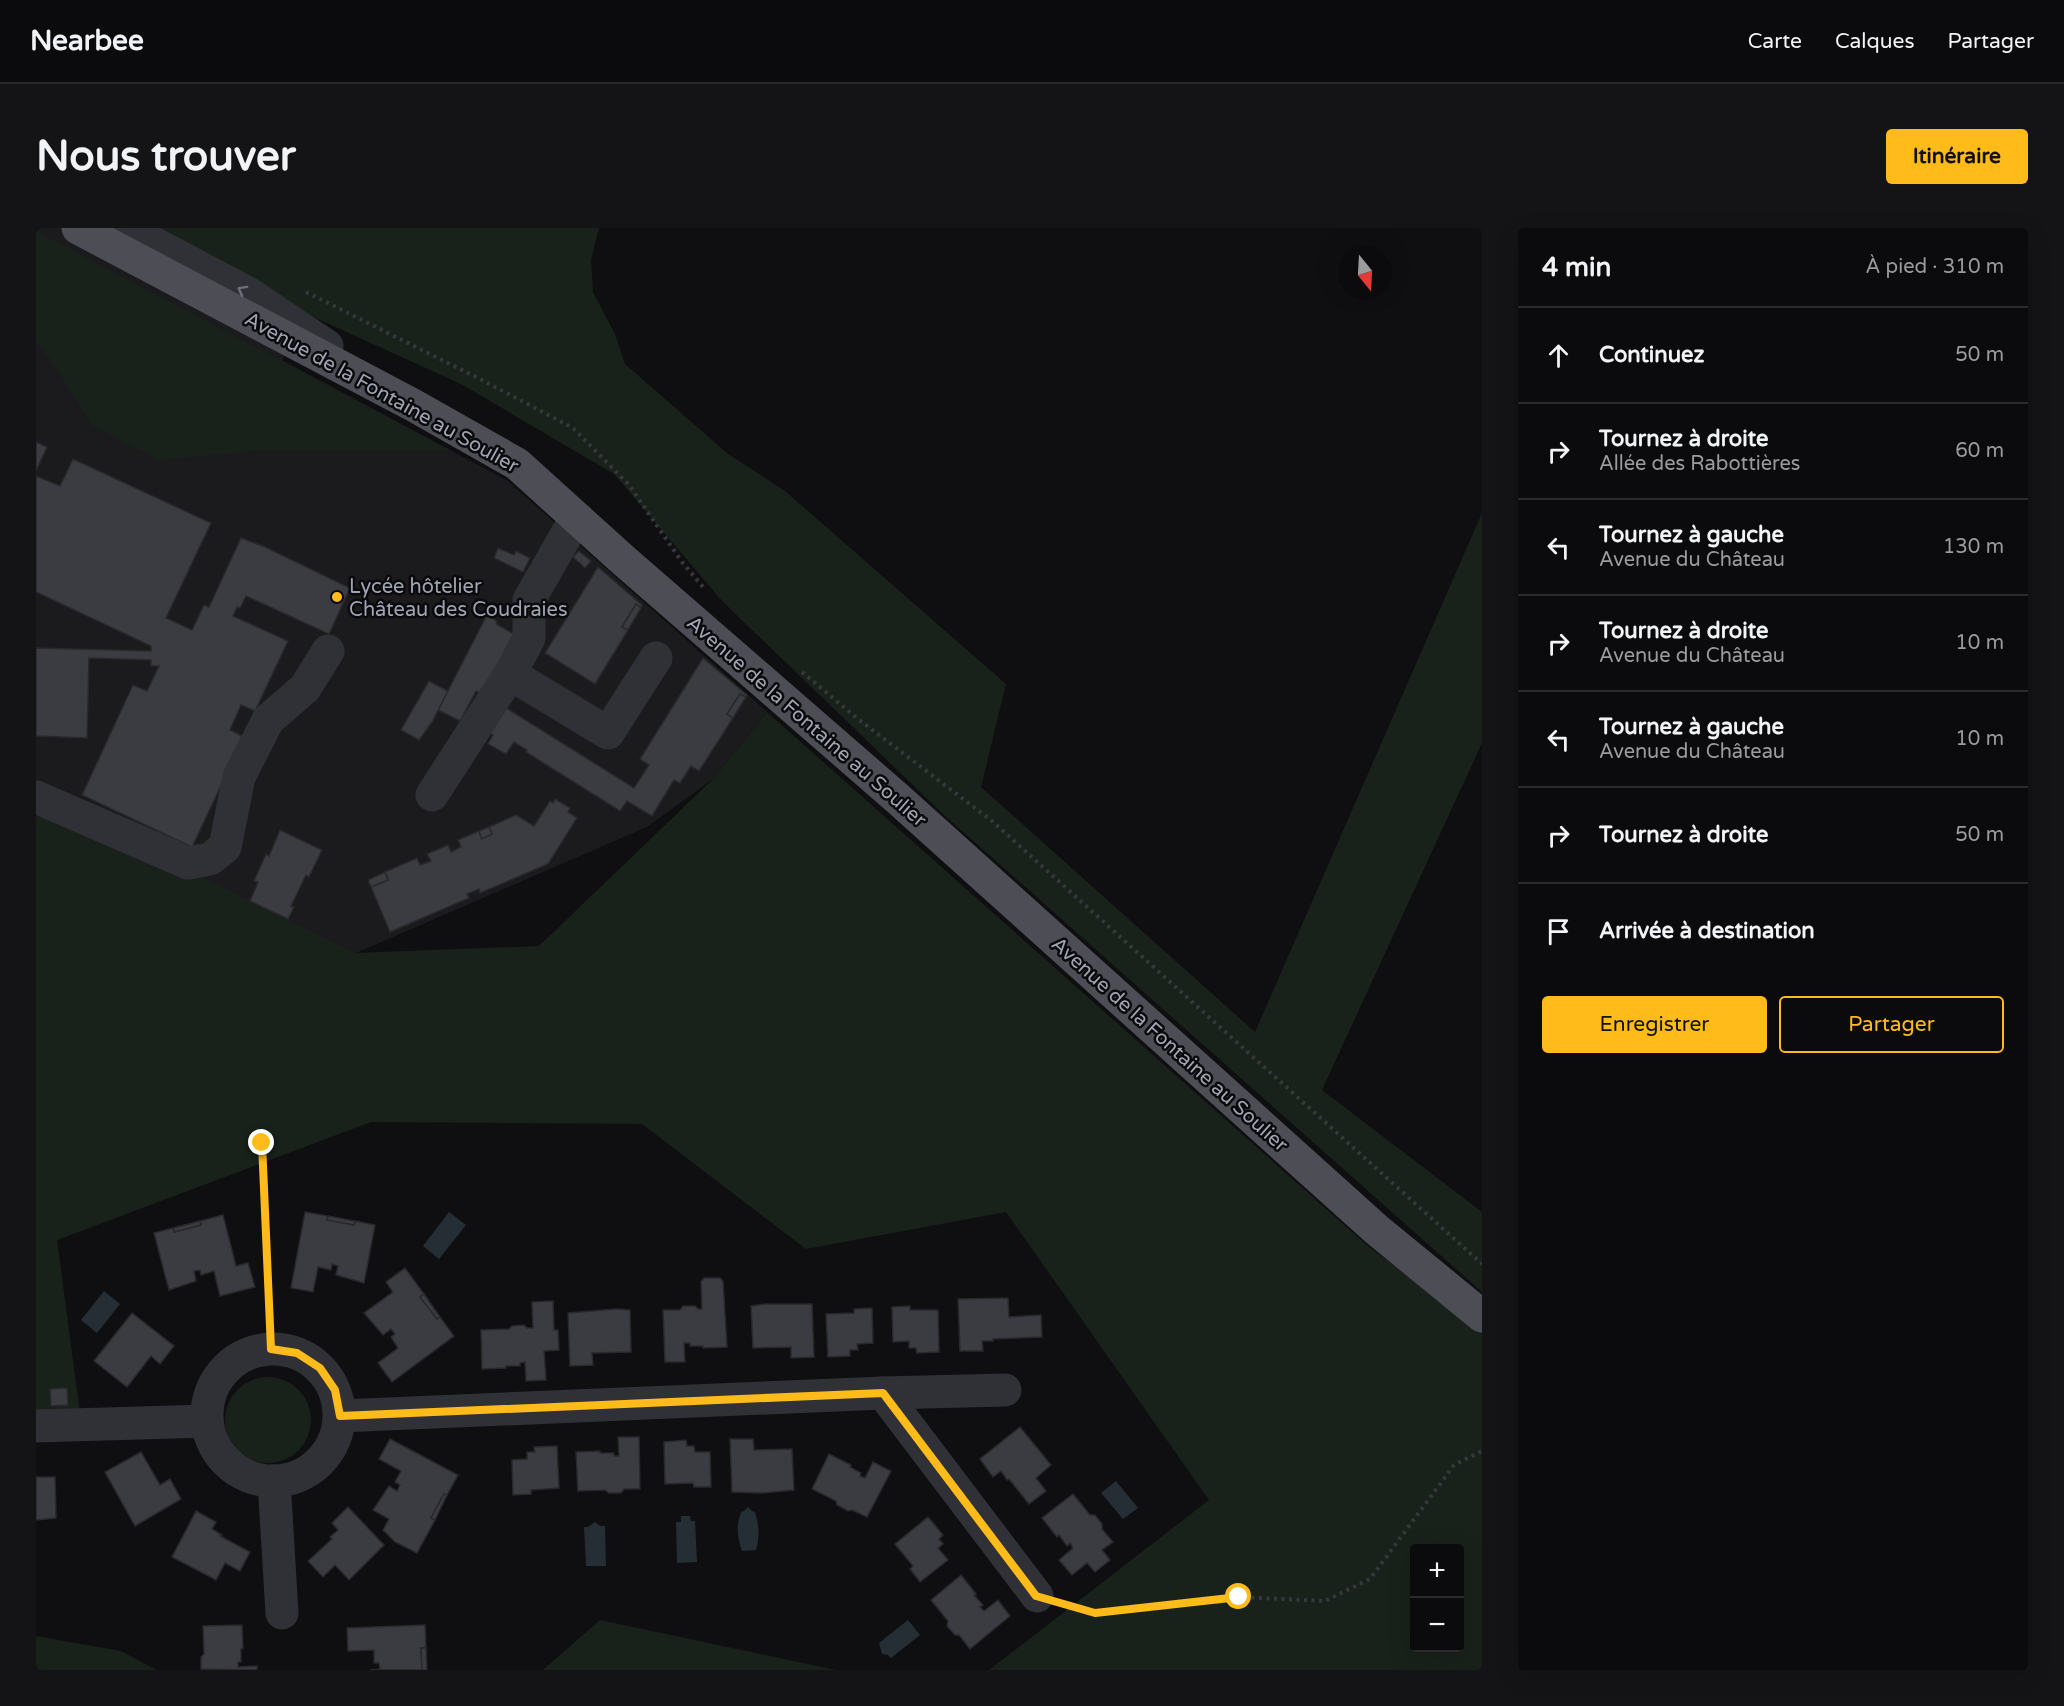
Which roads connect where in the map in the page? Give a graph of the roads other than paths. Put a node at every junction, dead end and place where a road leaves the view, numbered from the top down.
1 (78, 228) edge
2 (125, 228) edge
3 (412, 405) junction
4 (576, 518) junction
5 (328, 651) dead end
6 (656, 658) dead end
7 (510, 674) junction
8 (432, 795) dead end
9 (36, 797) edge
10 (1478, 1312) edge
11 (1005, 1390) dead end
12 (883, 1393) junction
13 (340, 1416) junction
14 (207, 1421) junction
15 (36, 1426) edge
16 (274, 1481) junction
17 (1036, 1596) road end
18 (282, 1613) dead end

1 - 3 main road, Avenue de la Fontaine au Soulier
3 -> 2 street
3 - 4 main road, Avenue de la Fontaine au Soulier
4 - 7 street
4 - 10 main road, Avenue de la Fontaine au Soulier
5 - 9 street
6 - 7 street
7 - 8 street
11 - 12 street
12 - 13 street
12 - 17 street
13 - 14 street
13 - 16 street
14 - 15 street
14 - 16 street
16 - 18 street

